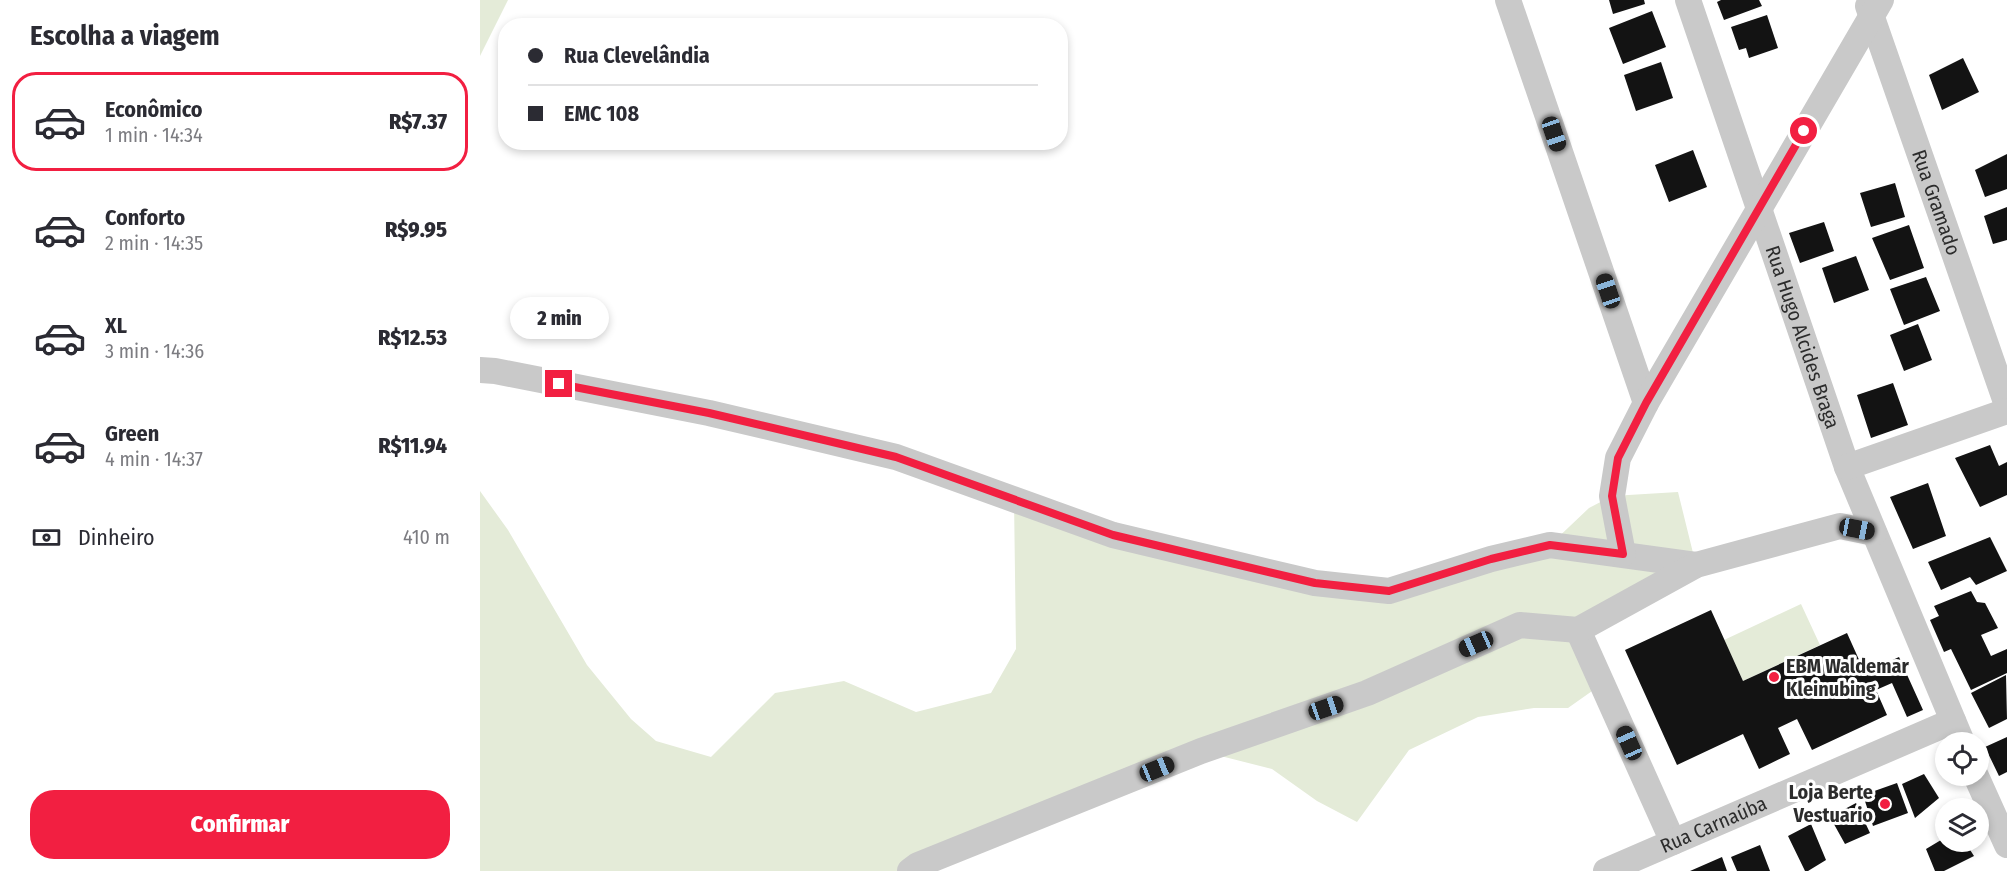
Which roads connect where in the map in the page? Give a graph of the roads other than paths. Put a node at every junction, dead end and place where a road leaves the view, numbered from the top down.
1 (1508, 0) edge
2 (1688, 0) edge
3 (1872, 6) edge
4 (1760, 208) junction
5 (480, 370) edge
6 (1646, 403) junction
7 (2007, 405) edge
8 (2007, 411) edge
9 (1847, 467) junction
10 (1874, 532) junction
11 (1623, 554) junction
12 (1696, 565) junction
13 (1578, 630) junction
14 (1957, 732) edge
15 (1935, 741) edge
16 (1980, 786) edge
17 (1673, 842) junction
18 (2007, 845) edge
19 (910, 871) edge
20 (1606, 871) edge

1 - 6 street
2 - 4 street, Rua Hugo Alcides Braga
3 - 4 street
3 - 7 street, Rua Gramado
4 - 6 street
4 - 9 street, Rua Hugo Alcides Braga
5 - 11 street
6 - 11 street
8 - 9 street
9 - 10 street, Rua Hugo Alcides Braga
10 - 12 street
10 - 14 street, Rua Hugo Alcides Braga
11 - 12 street
12 - 13 street
13 - 17 street
13 - 19 street
15 - 17 street, Rua Carnaúba
16 - 18 street
17 - 20 street, Rua Carnaúba

